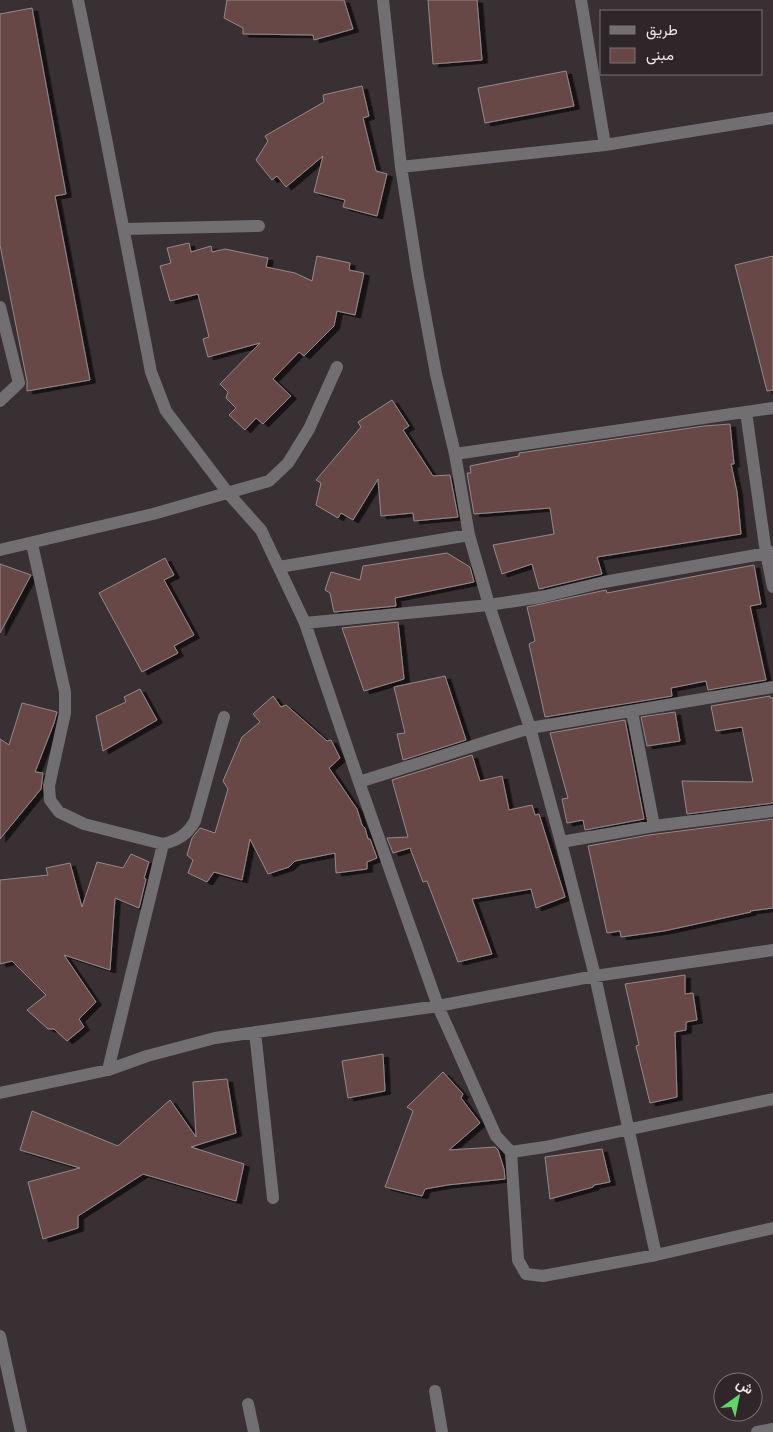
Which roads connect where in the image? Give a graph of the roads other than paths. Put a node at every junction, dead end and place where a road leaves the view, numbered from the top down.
1 (78, 0) edge
2 (383, 0) edge
3 (581, 0) edge
4 (773, 118) edge
5 (605, 145) junction
6 (401, 167) junction
7 (260, 226) dead end
8 (124, 229) junction
9 (0, 307) edge
10 (337, 367) dead end
11 (0, 401) edge
12 (773, 408) edge
13 (746, 412) junction
14 (455, 454) junction
15 (228, 493) junction
16 (469, 535) junction
17 (32, 544) junction
18 (0, 550) edge
19 (770, 553) edge
20 (279, 567) junction
21 (773, 587) edge
22 (489, 605) junction
23 (305, 623) junction
24 (773, 687) edge
25 (632, 712) junction
26 (224, 717) dead end
27 (530, 728) junction
28 (359, 782) junction
29 (773, 811) edge
30 (654, 826) junction
31 (562, 842) junction
32 (163, 844) junction
33 (773, 950) edge
34 (595, 976) junction
35 (438, 1006) junction
36 (255, 1032) junction
37 (108, 1070) junction
38 (0, 1093) edge
39 (773, 1099) edge
40 (627, 1129) junction
41 (511, 1152) junction
42 (273, 1198) dead end
43 (773, 1228) edge
44 (656, 1255) junction
45 (0, 1336) edge
46 (435, 1391) dead end
47 (248, 1404) dead end
48 (773, 1429) edge
49 (18, 1430) edge
50 (254, 1432) edge
51 (442, 1432) edge
52 (757, 1432) edge

1 - 8 street
2 - 6 street
3 - 5 street
4 - 5 street
5 - 6 street
6 - 14 street
7 - 8 street
8 - 15 street
9 - 11 street
10 - 15 street
12 - 13 street
13 - 14 street
13 - 19 street
14 - 16 street
15 - 17 street
15 - 20 street
16 - 20 street
16 - 22 street
17 - 18 street
17 - 32 street
19 - 21 street
19 - 22 street
20 - 23 street
22 - 23 street
22 - 27 street
23 - 28 street
24 - 25 street
25 - 27 street
25 - 30 street
26 - 32 street
27 - 28 street
27 - 31 street
28 - 35 street
29 - 30 street
30 - 31 street
31 - 34 street
32 - 37 street
33 - 34 street
34 - 35 street
34 - 40 street
35 - 36 street
35 - 41 street
36 - 37 street
36 - 42 street
37 - 38 street
39 - 40 street
40 - 41 street
40 - 44 street
41 - 44 street
43 - 44 street
45 - 49 street
46 - 51 street
47 - 50 street
48 - 52 street

